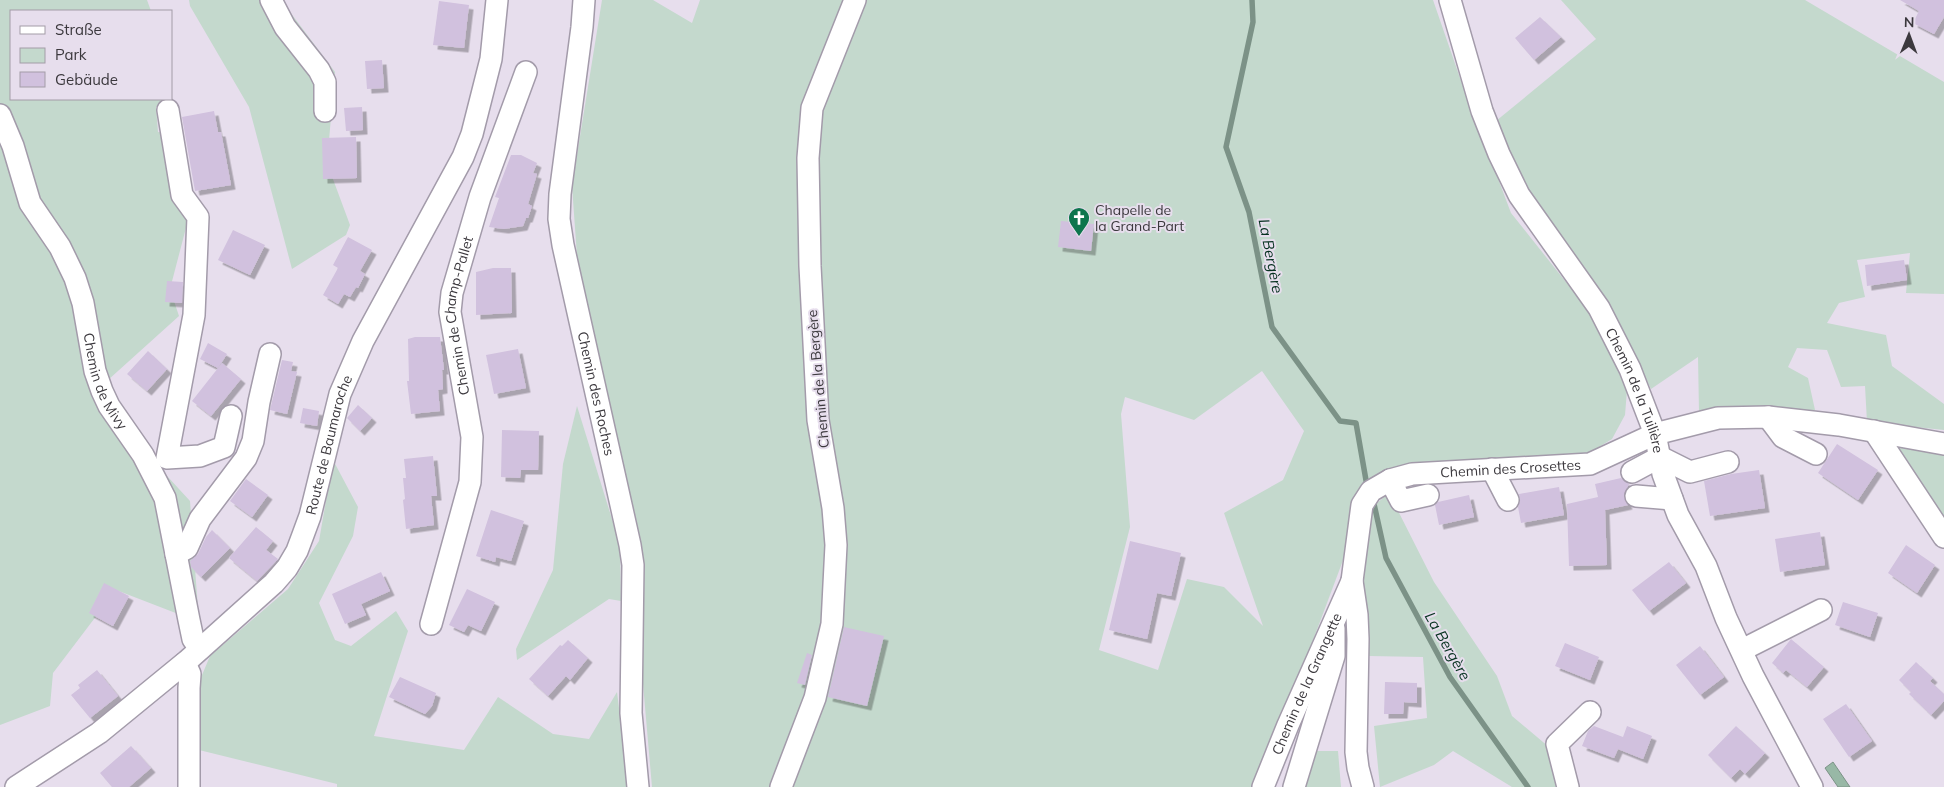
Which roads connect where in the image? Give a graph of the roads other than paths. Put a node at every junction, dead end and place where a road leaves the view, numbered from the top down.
1 (271, 0) edge
2 (497, 0) edge
3 (584, 0) edge
4 (855, 0) edge
5 (1450, 0) edge
6 (526, 72) dead end
7 (168, 110) dead end
8 (325, 110) dead end
9 (0, 115) edge
10 (270, 354) dead end
11 (231, 416) dead end
12 (1768, 417) junction
13 (1874, 431) junction
14 (1655, 434) junction
15 (1944, 444) edge
16 (1816, 454) dead end
17 (1660, 457) junction
18 (167, 458) junction
19 (1728, 462) dead end
20 (1492, 469) junction
21 (1632, 472) dead end
22 (1390, 480) junction
23 (160, 485) junction
24 (1428, 495) dead end
25 (1636, 496) dead end
26 (1672, 499) junction
27 (1508, 500) dead end
28 (1944, 537) edge
29 (176, 554) junction
30 (1352, 581) junction
31 (1821, 610) dead end
32 (1334, 620) junction
33 (431, 624) dead end
34 (1742, 650) junction
35 (192, 656) junction
36 (1590, 712) dead end
37 (16, 787) edge
38 (188, 787) edge
39 (638, 787) edge
40 (781, 787) edge
41 (1263, 787) edge
42 (1294, 787) edge
43 (1363, 787) edge
44 (1568, 787) edge
45 (1812, 787) edge

1 - 8 street
2 - 35 street, Route de Baumaroche
3 - 39 street, Chemin des Roches
4 - 40 street, Chemin de la Bergère
5 - 14 street, Chemin de la Tuilière
6 - 33 street, Chemin de Champ-Pallet
7 - 18 street
9 - 23 street, Chemin de Mivy
10 - 29 street
11 - 18 street
12 - 13 street, Chemin des Crosettes
12 - 14 street, Chemin des Crosettes
12 - 16 street
13 - 15 street, Chemin des Crosettes
13 - 28 street
14 - 17 street, Chemin de la Tuilière
14 - 20 street, Chemin des Crosettes
17 - 19 street
17 - 21 street
17 - 26 street, Chemin de la Tuilière
18 - 23 street
20 - 22 street, Chemin des Crosettes
20 - 27 street
22 - 24 street
22 - 30 street, Chemin des Crosettes
23 - 29 street, Chemin de Mivy
25 - 26 street
26 - 34 street, Chemin de la Tuilière
29 - 35 street, Chemin de Mivy
30 - 32 street, Chemin de la Grangette
30 - 43 street, Chemin des Crosettes
31 - 34 street
32 - 41 street, Chemin de la Grangette
32 - 42 street
34 - 45 street, Chemin de la Tuilière
35 - 37 street, Route de Baumaroche
35 - 38 street, Chemin de Mivy
36 - 44 street

